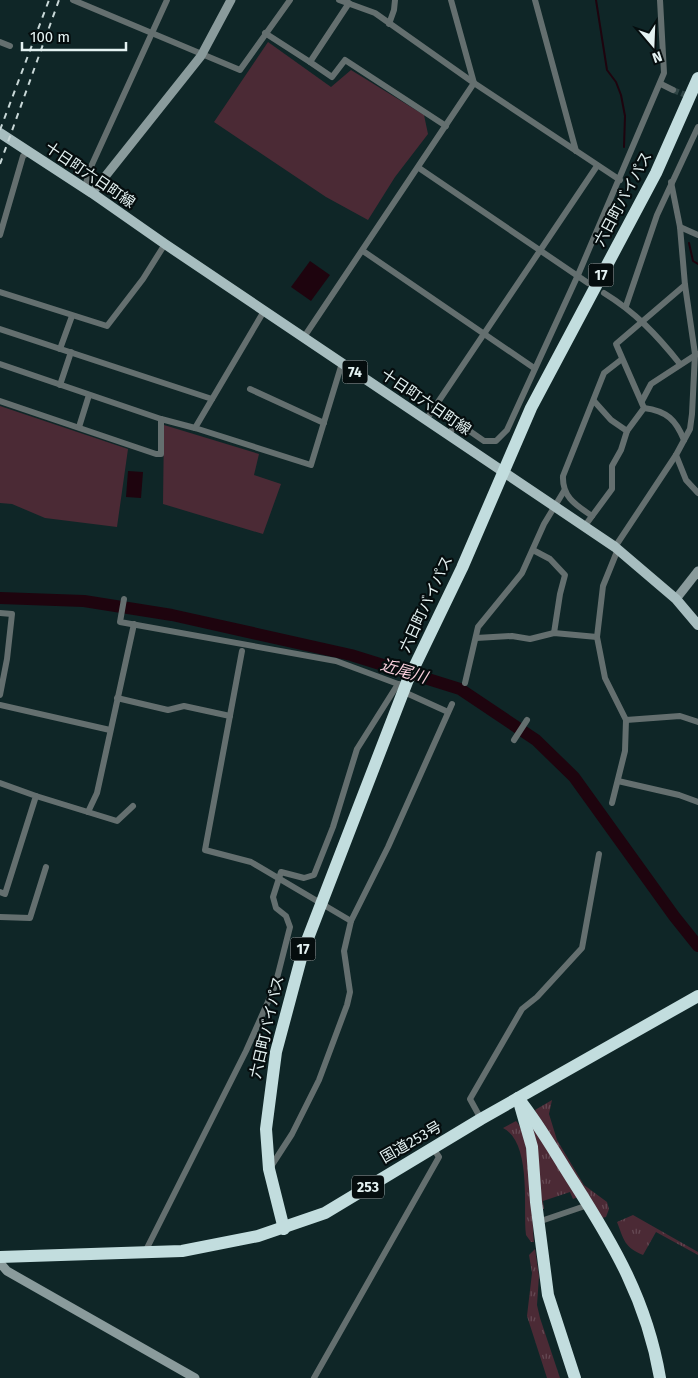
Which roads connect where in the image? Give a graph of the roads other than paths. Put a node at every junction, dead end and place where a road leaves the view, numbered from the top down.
1 (73, 0) edge
2 (167, 0) edge
3 (231, 0) edge
4 (290, 0) edge
5 (339, 0) edge
6 (395, 0) edge
7 (451, 0) edge
8 (535, 0) edge
9 (660, 0) edge
10 (349, 3) junction
11 (389, 24) junction
12 (265, 33) junction
13 (153, 34) junction
14 (0, 42) edge
15 (10, 46) dead end
16 (201, 56) junction
17 (310, 62) junction
18 (698, 78) edge
19 (474, 83) junction
20 (660, 84) junction
21 (674, 90) tunnel mouth
22 (446, 126) junction
23 (698, 127) edge
24 (0, 133) edge
25 (576, 151) junction
26 (28, 152) junction
27 (597, 166) junction
28 (419, 168) junction
29 (620, 180) junction
30 (672, 182) junction
31 (88, 190) junction
32 (680, 227) junction
33 (0, 235) edge
34 (698, 235) edge
35 (164, 244) junction
36 (540, 250) junction
37 (363, 251) junction
38 (578, 275) junction
39 (588, 283) dead end
40 (685, 284) junction
41 (0, 292) edge
42 (604, 293) dead end
43 (626, 306) junction
44 (264, 311) junction
45 (72, 316) junction
46 (643, 320) junction
47 (0, 328) edge
48 (485, 334) junction
49 (304, 337) junction
50 (60, 349) junction
51 (71, 352) junction
52 (697, 354) edge
53 (622, 359) junction
54 (342, 363) junction
55 (0, 364) edge
56 (680, 364) junction
57 (534, 368) junction
58 (60, 385) junction
59 (250, 389) dead end
60 (89, 395) junction
61 (212, 399) junction
62 (0, 400) edge
63 (594, 401) junction
64 (643, 405) junction
65 (161, 419) junction
66 (426, 420) junction
67 (324, 423) junction
68 (79, 427) junction
69 (195, 428) junction
70 (690, 429) junction
71 (698, 429) edge
72 (627, 431) junction
73 (448, 435) junction
74 (684, 440) junction
75 (676, 455) junction
76 (502, 471) junction
77 (564, 492) junction
78 (698, 493) edge
79 (554, 507) junction
80 (592, 516) junction
81 (584, 527) junction
82 (617, 548) junction
83 (533, 550) junction
84 (698, 571) edge
85 (676, 598) junction
86 (124, 600) dead end
87 (0, 613) edge
88 (134, 624) junction
89 (698, 625) edge
90 (554, 633) junction
91 (476, 638) junction
92 (597, 638) junction
93 (242, 651) dead end
94 (465, 683) dead end
95 (404, 686) junction
96 (0, 696) edge
97 (117, 698) junction
98 (0, 704) edge
99 (452, 704) dead end
100 (448, 712) junction
101 (230, 716) junction
102 (527, 720) dead end
103 (626, 720) junction
104 (698, 722) edge
105 (110, 730) junction
106 (514, 740) dead end
107 (618, 781) junction
108 (0, 783) edge
109 (36, 796) junction
110 (698, 802) edge
111 (612, 803) dead end
112 (133, 806) dead end
113 (88, 812) junction
114 (599, 854) dead end
115 (46, 867) dead end
116 (279, 880) junction
117 (0, 892) edge
118 (322, 904) junction
119 (0, 917) edge
120 (351, 921) junction
121 (698, 996) edge
122 (518, 1098) junction
123 (481, 1119) junction
124 (433, 1148) junction
125 (269, 1169) junction
126 (588, 1205) junction
127 (538, 1222) junction
128 (284, 1229) junction
129 (144, 1253) junction
130 (0, 1257) edge
131 (0, 1263) edge
132 (196, 1378) edge
133 (314, 1378) edge
134 (575, 1378) edge
135 (660, 1378) edge

1 - 13 street
2 - 13 street
3 - 16 street
4 - 12 street
5 - 10 street
6 - 11 street
7 - 19 street
8 - 25 street
9 - 20 street
10 - 11 street
10 - 17 street
11 - 19 street
12 - 16 street
12 - 17 street
13 - 16 street
13 - 31 street
14 - 15 street
16 - 31 street
17 - 22 street
18 - 76 highway, 六日町バイパス / 17
19 - 22 street
19 - 25 street
20 - 21 street
20 - 29 street
22 - 28 street
23 - 30 street
24 - 26 main road, 十日町六日町線 / 74
25 - 27 street
26 - 31 main road, 十日町六日町線 / 74
26 - 33 street
27 - 29 street
27 - 36 street
28 - 36 street
28 - 37 street
29 - 38 street
30 - 32 street
30 - 43 street
31 - 35 main road, 十日町六日町線 / 74
32 - 34 street
32 - 40 street
35 - 44 main road, 十日町六日町線 / 74
35 - 45 street
36 - 38 street
36 - 48 street
37 - 48 street
37 - 49 street
38 - 39 street
38 - 57 street
40 - 46 street
40 - 52 street
41 - 45 street
42 - 43 street
43 - 46 street
44 - 49 main road, 十日町六日町線 / 74
44 - 61 street
45 - 50 street
46 - 53 street
46 - 56 street
47 - 50 street
48 - 57 street
48 - 66 street
49 - 54 main road, 十日町六日町線 / 74
50 - 51 street
51 - 58 street
51 - 61 street
52 - 56 street
52 - 70 street
53 - 63 street
53 - 64 street
54 - 66 main road, 十日町六日町線 / 74
54 - 67 street
55 - 58 street
56 - 64 street
57 - 73 street
58 - 60 street
59 - 67 street
60 - 65 street
60 - 68 street
61 - 69 street
62 - 68 street
63 - 72 street
63 - 77 street
64 - 72 street
64 - 74 street
65 - 68 street
65 - 69 street
66 - 73 main road, 十日町六日町線 / 74
67 - 69 street
70 - 71 street
70 - 74 street
72 - 80 street
73 - 76 main road, 十日町六日町線 / 74
74 - 75 street
75 - 78 street
75 - 82 street
76 - 79 main road, 十日町六日町線 / 74
76 - 95 highway, 六日町バイパス / 17
77 - 79 street
77 - 80 street
79 - 81 main road, 十日町六日町線 / 74
79 - 83 street
80 - 81 street
81 - 82 main road, 十日町六日町線 / 74
82 - 85 main road, 十日町六日町線 / 74
82 - 92 street
83 - 90 street
83 - 91 street
84 - 85 street
85 - 89 main road, 十日町六日町線 / 74
86 - 88 street
87 - 96 street
88 - 95 street
88 - 97 street
90 - 91 street
90 - 92 street
91 - 94 street
92 - 103 street
93 - 101 street
95 - 100 street
95 - 116 street
95 - 118 highway, 六日町バイパス / 17
97 - 101 street
97 - 105 street
98 - 105 street
99 - 100 street
100 - 120 street
101 - 116 street
102 - 106 street
103 - 104 street
103 - 107 street
105 - 113 street
107 - 110 street
107 - 111 street
108 - 109 street
109 - 113 street
109 - 117 street
112 - 113 street
114 - 123 street
115 - 119 street
116 - 118 street
116 - 129 street
118 - 120 street
118 - 125 highway, 六日町バイパス / 17
120 - 125 street
121 - 122 highway, 国道253号 / 253
122 - 123 highway, 国道253号 / 253
122 - 126 highway
122 - 127 highway
123 - 124 highway, 国道253号 / 253
124 - 128 highway, 国道253号 / 253
124 - 133 street
125 - 128 highway, 六日町バイパス / 17
126 - 127 street
126 - 135 highway
127 - 134 highway
128 - 129 highway, 国道253号 / 253
129 - 130 highway, 国道253号 / 253
131 - 132 street

